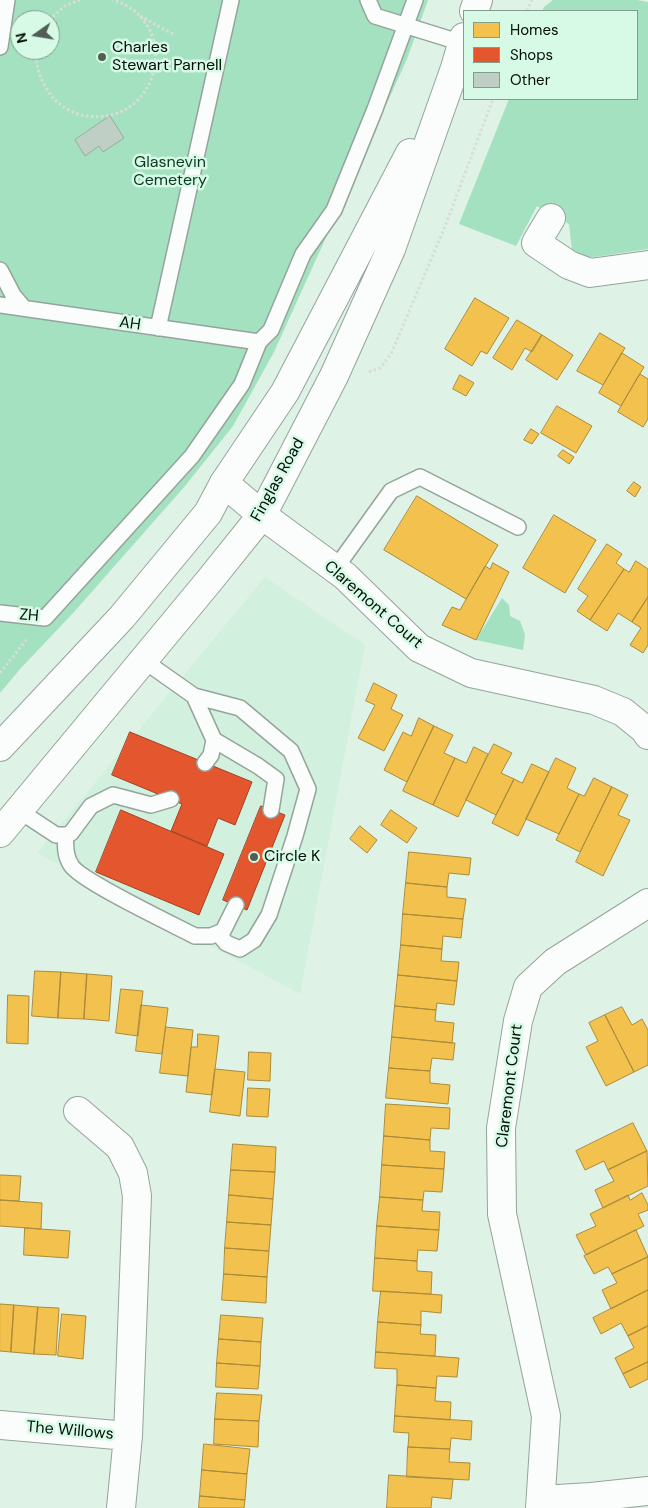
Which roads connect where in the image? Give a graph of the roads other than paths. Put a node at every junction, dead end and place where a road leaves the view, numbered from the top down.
1 (7, 0) edge
2 (231, 0) edge
3 (368, 0) edge
4 (415, 0) edge
5 (406, 26) junction
6 (0, 47) edge
7 (461, 49) edge
8 (551, 218) dead end
9 (648, 265) edge
10 (0, 270) edge
11 (0, 305) edge
12 (24, 308) junction
13 (158, 328) junction
14 (259, 342) junction
15 (224, 483) junction
16 (262, 515) junction
17 (518, 527) dead end
18 (335, 570) junction
19 (0, 613) edge
20 (143, 660) junction
21 (194, 696) junction
22 (648, 735) edge
23 (214, 740) junction
24 (0, 746) edge
25 (204, 763) dead end
26 (171, 799) dead end
27 (18, 810) junction
28 (270, 810) dead end
29 (0, 833) edge
30 (66, 835) junction
31 (648, 903) edge
32 (236, 905) dead end
33 (218, 933) junction
34 (78, 1111) dead end
35 (0, 1424) edge
36 (128, 1436) junction
37 (648, 1491) edge
38 (540, 1504) edge
39 (120, 1508) edge

1 - 6 lane
2 - 13 lane
3 - 5 lane
4 - 5 lane
5 - 7 lane
5 - 14 lane
7 - 15 street
7 - 16 street, Finglas Road
8 - 9 street
10 - 12 lane
11 - 12 lane, AH
12 - 13 lane, AH
13 - 14 lane, AH
14 - 19 lane, ZH
15 - 16 street, Claremont Court
15 - 24 street
16 - 18 street, Claremont Court
16 - 20 street, Finglas Road
17 - 18 lane
18 - 22 street, Claremont Court
20 - 21 lane
20 - 27 street, Finglas Road
21 - 23 lane
21 - 33 lane
23 - 25 lane
23 - 28 lane
26 - 30 lane
27 - 29 street, Finglas Road
27 - 30 lane
30 - 33 lane
31 - 38 street, Claremont Court
32 - 33 lane
34 - 36 street
35 - 36 street, The Willows
36 - 39 street, The Willows
37 - 38 street

